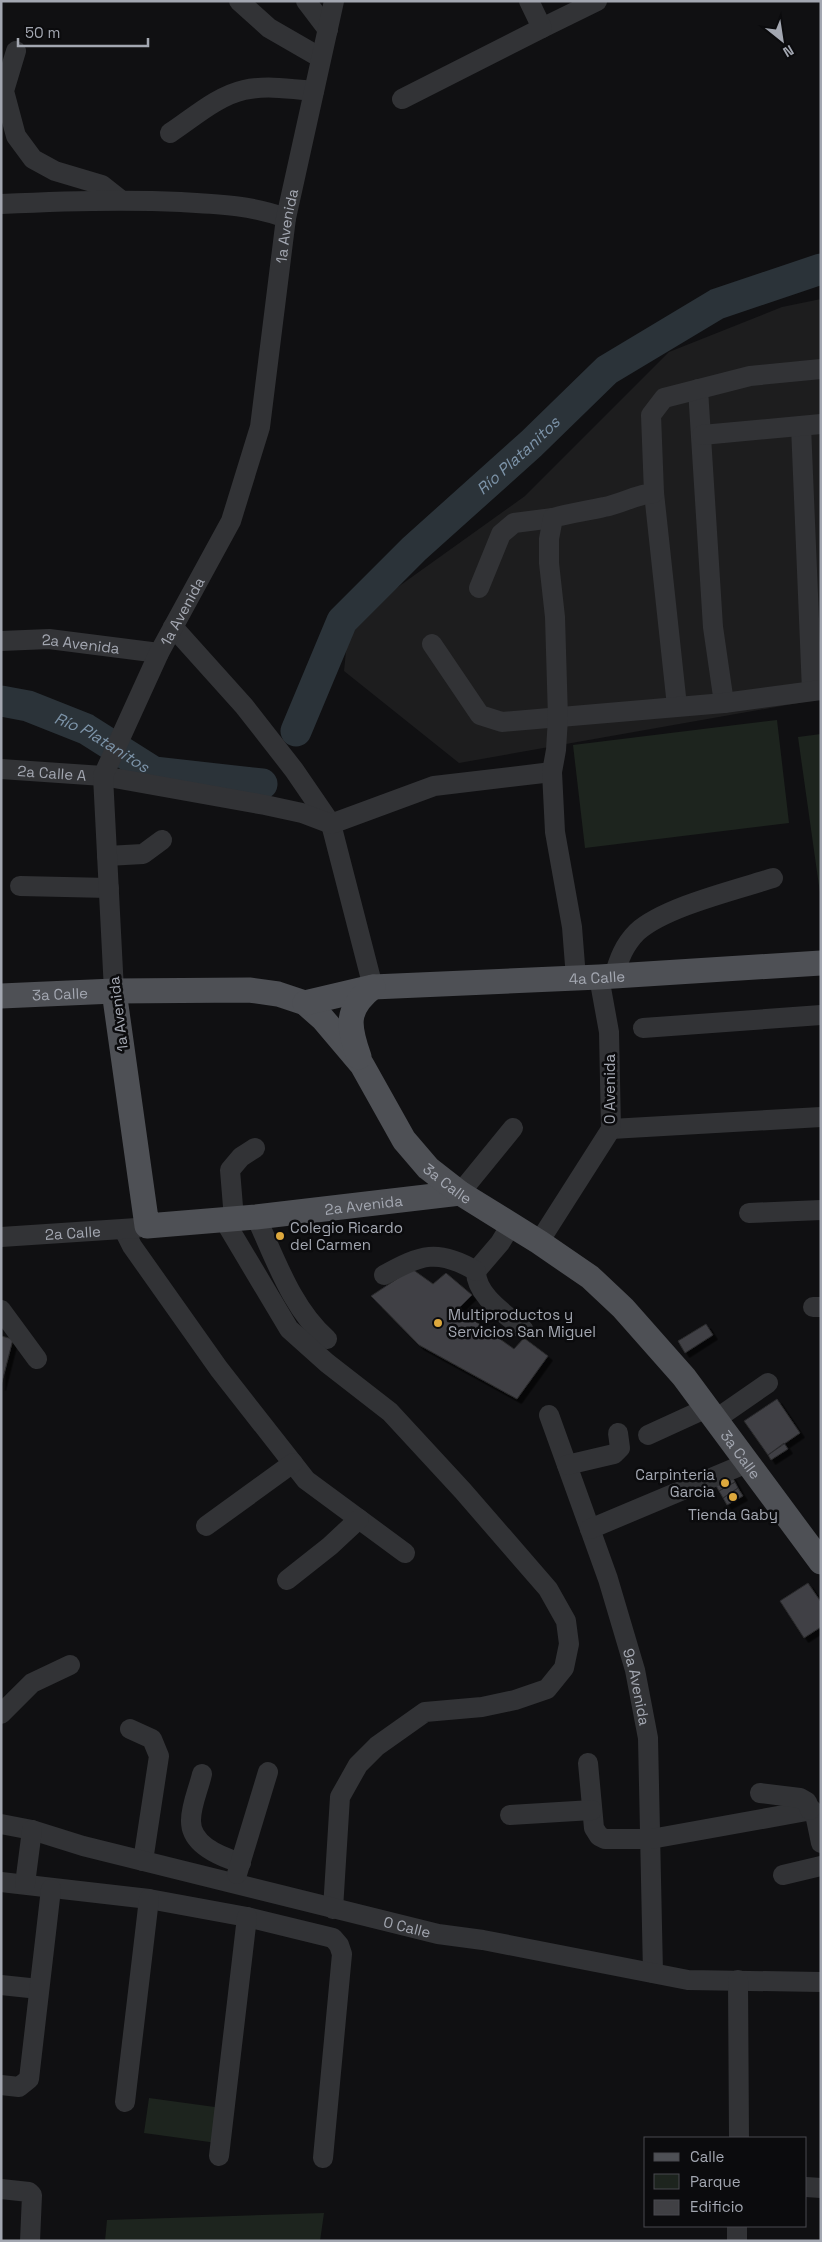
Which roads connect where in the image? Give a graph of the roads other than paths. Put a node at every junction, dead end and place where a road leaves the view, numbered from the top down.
1 (239, 1) edge
2 (306, 1) edge
3 (334, 1) edge
4 (529, 1) edge
5 (597, 1) edge
6 (542, 28) junction
7 (328, 30) junction
8 (16, 51) dead end
9 (321, 58) junction
10 (3, 91) edge
11 (314, 91) junction
12 (402, 99) dead end
13 (170, 134) dead end
14 (121, 200) junction
15 (1, 204) edge
16 (286, 218) junction
17 (821, 369) edge
18 (698, 389) junction
19 (811, 425) edge
20 (702, 435) junction
21 (654, 493) junction
22 (553, 518) junction
23 (479, 588) dead end
24 (173, 627) junction
25 (1, 641) edge
26 (432, 644) dead end
27 (159, 653) junction
28 (816, 690) edge
29 (724, 703) junction
30 (677, 706) junction
31 (558, 718) junction
32 (1, 769) edge
33 (552, 772) junction
34 (105, 773) junction
35 (331, 824) junction
36 (162, 840) dead end
37 (107, 856) junction
38 (773, 878) dead end
39 (20, 886) dead end
40 (109, 888) junction
41 (821, 963) edge
42 (596, 977) junction
43 (373, 987) junction
44 (114, 991) junction
45 (1, 996) edge
46 (305, 1003) junction
47 (821, 1015) edge
48 (643, 1028) dead end
49 (362, 1066) junction
50 (821, 1116) edge
51 (513, 1128) dead end
52 (611, 1129) junction
53 (255, 1148) dead end
54 (460, 1193) junction
55 (821, 1210) edge
56 (749, 1212) dead end
57 (238, 1219) junction
58 (511, 1224) junction
59 (135, 1228) junction
60 (1, 1237) edge
61 (539, 1242) junction
62 (476, 1271) junction
63 (384, 1275) dead end
64 (1, 1310) edge
65 (523, 1329) dead end
66 (327, 1339) dead end
67 (37, 1359) dead end
68 (768, 1382) dead end
69 (711, 1414) junction
70 (549, 1415) dead end
71 (618, 1433) dead end
72 (648, 1435) dead end
73 (293, 1463) junction
74 (748, 1463) junction
75 (567, 1465) junction
76 (359, 1518) junction
77 (206, 1526) dead end
78 (590, 1530) junction
79 (405, 1553) dead end
80 (821, 1562) edge
81 (287, 1580) dead end
82 (70, 1666) dead end
83 (1, 1714) edge
84 (130, 1729) dead end
85 (588, 1763) dead end
86 (268, 1772) dead end
87 (202, 1774) dead end
88 (760, 1793) dead end
89 (592, 1810) junction
90 (810, 1810) junction
91 (510, 1815) dead end
92 (1, 1824) edge
93 (32, 1830) junction
94 (651, 1839) junction
95 (821, 1843) edge
96 (143, 1861) junction
97 (241, 1863) junction
98 (821, 1866) edge
99 (783, 1875) dead end
100 (1, 1882) edge
101 (25, 1884) junction
102 (235, 1884) junction
103 (51, 1889) junction
104 (149, 1899) junction
105 (332, 1909) junction
106 (247, 1918) junction
107 (653, 1973) junction
108 (738, 1980) junction
109 (821, 1982) edge
110 (1, 1985) edge
111 (39, 1989) junction
112 (1, 2085) edge
113 (126, 2102) dead end
114 (739, 2137) edge
115 (219, 2156) dead end
116 (323, 2158) dead end
117 (807, 2187) edge
118 (821, 2188) edge
119 (1, 2189) edge
120 (737, 2227) edge
121 (30, 2241) edge
122 (737, 2241) edge

1 - 9 street
2 - 7 street
3 - 7 street, 1a Avenida
4 - 6 street
5 - 6 street
6 - 12 street
7 - 9 street, 1a Avenida
8 - 10 street
9 - 11 street, 1a Avenida
10 - 14 street
11 - 13 street
11 - 16 street, 1a Avenida
14 - 15 street
14 - 16 street
16 - 24 street, 1a Avenida
17 - 18 street
18 - 20 street
18 - 21 street
19 - 20 street
19 - 28 street
20 - 29 street
21 - 22 street
21 - 30 street
22 - 23 street
22 - 31 street, 0 Avenida
24 - 27 street, 1a Avenida
24 - 35 street
25 - 27 street, 2a Avenida
26 - 31 street
27 - 34 street, 1a Avenida
28 - 29 street
29 - 30 street
30 - 31 street
31 - 33 street, 0 Avenida
32 - 34 street, 2a Calle A
33 - 35 street
33 - 42 street, 0 Avenida
34 - 35 street, 2a Calle A
34 - 37 street, 1a Avenida
35 - 43 street
36 - 37 street
37 - 40 street, 1a Avenida
38 - 42 street
39 - 40 street
40 - 44 street, 1a Avenida
41 - 42 main road, 4a Calle
42 - 43 main road, 4a Calle
42 - 52 street, 0 Avenida
43 - 46 main road, 4a Calle
43 - 49 main road
44 - 45 main road, 3a Calle
44 - 46 main road, 3a Calle
44 - 59 main road, 1a Avenida
46 - 49 main road, 3a Calle
47 - 48 street
49 - 54 main road, 3a Calle
50 - 52 street
51 - 54 street
52 - 61 street, 0 Avenida
53 - 57 street
54 - 57 main road, 2a Avenida
54 - 58 main road, 3a Calle
55 - 56 street
57 - 59 main road, 2a Avenida
57 - 66 street
57 - 105 street
58 - 61 main road, 3a Calle
58 - 62 street
59 - 60 street, 2a Calle
59 - 73 street
61 - 69 main road, 3a Calle
62 - 63 street
62 - 65 street
64 - 67 street
68 - 69 street
69 - 72 street
69 - 74 main road, 3a Calle
70 - 75 street, 9a Avenida
71 - 75 street
73 - 76 street
73 - 77 street
74 - 78 street
74 - 80 main road, 3a Calle
75 - 78 street, 9a Avenida
76 - 79 street
76 - 81 street
78 - 94 street, 9a Avenida
82 - 83 street
84 - 96 street
85 - 89 street
86 - 97 street
87 - 97 street
88 - 90 street
89 - 91 street
89 - 94 street
90 - 94 street
90 - 95 street
92 - 93 street, 0 Calle
93 - 96 street, 0 Calle
93 - 101 street
94 - 107 street, 9a Avenida
96 - 102 street, 0 Calle
97 - 102 street
98 - 99 street
100 - 101 street
101 - 103 street
102 - 105 street, 0 Calle
103 - 104 street
103 - 111 street
104 - 106 street
104 - 113 street
105 - 107 street, 0 Calle
106 - 115 street
106 - 116 street
107 - 108 street, 0 Calle
108 - 109 street, 0 Calle
108 - 114 street
110 - 111 street
111 - 112 street
117 - 118 street
119 - 121 street
120 - 122 street

